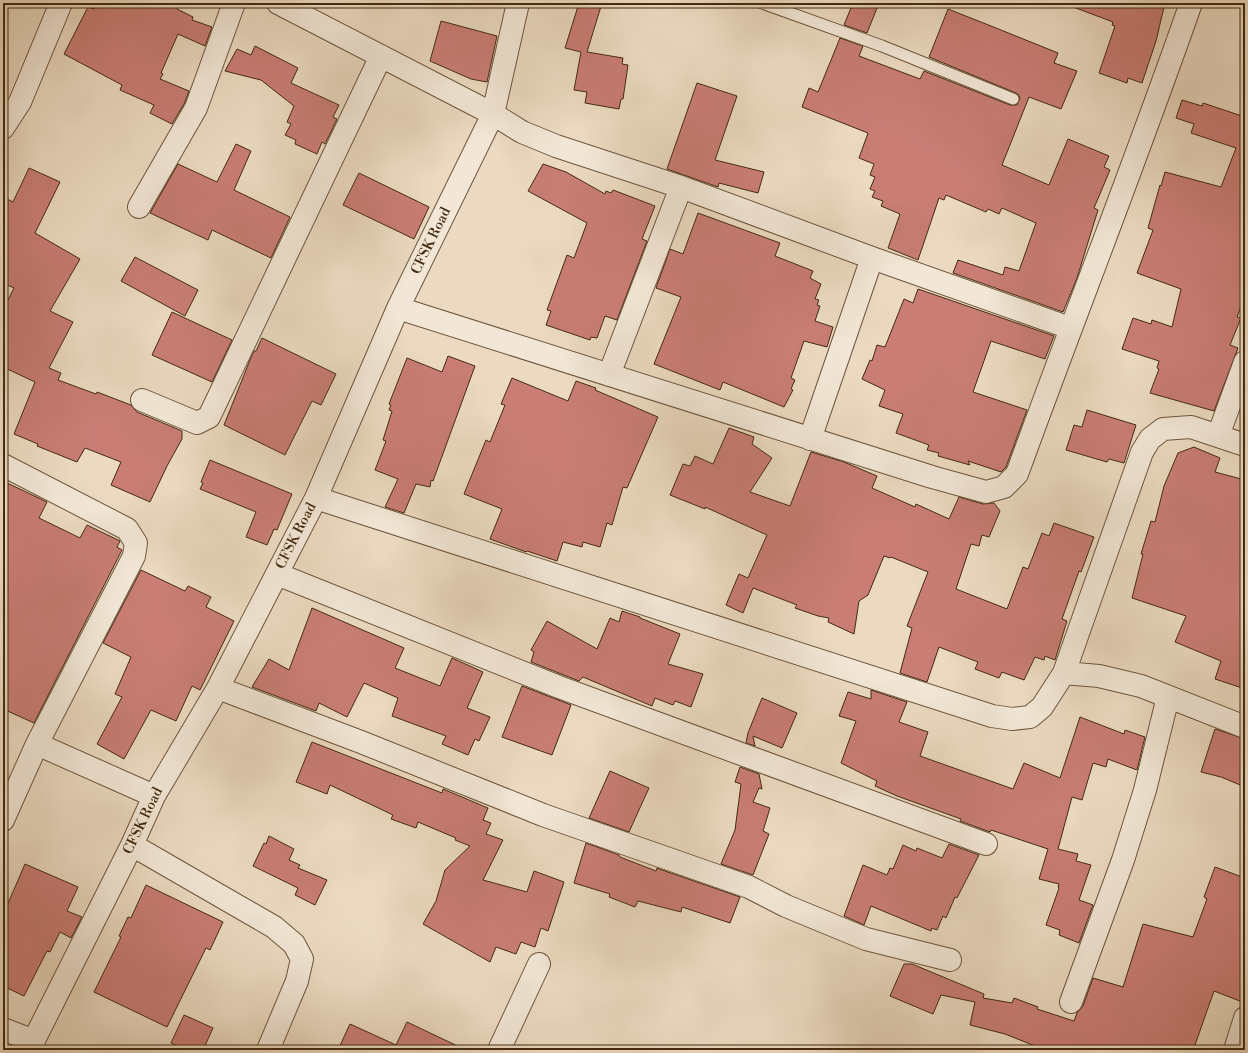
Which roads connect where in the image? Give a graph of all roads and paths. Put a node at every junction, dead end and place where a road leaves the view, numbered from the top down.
1 (61, 3) edge
2 (234, 3) edge
3 (278, 3) edge
4 (518, 3) edge
5 (762, 3) edge
6 (1191, 3) edge
7 (381, 56) junction
8 (1013, 99) dead end
9 (494, 114) junction
10 (3, 128) edge
11 (680, 187) junction
12 (139, 207) dead end
13 (872, 258) junction
14 (398, 308) junction
15 (1070, 328) junction
16 (1245, 362) edge
17 (609, 375) junction
18 (142, 400) dead end
19 (1218, 436) junction
20 (810, 438) junction
21 (1245, 445) edge
22 (3, 465) edge
23 (316, 498) junction
24 (277, 574) junction
25 (1064, 672) junction
26 (218, 688) junction
27 (1168, 696) junction
28 (1245, 727) edge
29 (37, 744) junction
30 (154, 796) junction
31 (3, 820) edge
32 (986, 844) dead end
33 (132, 845) junction
34 (950, 960) dead end
35 (539, 964) dead end
36 (1071, 1002) dead end
37 (1245, 1018) edge
38 (3, 1029) edge
39 (31, 1046) edge
40 (268, 1050) edge
41 (499, 1050) edge
42 (1235, 1050) edge

1 - 10 street
2 - 12 street
3 - 7 street
4 - 9 street, CFSK Road
5 - 8 lane
6 - 15 street
7 - 9 street
7 - 18 street
9 - 11 street
9 - 14 street, CFSK Road
11 - 13 street
11 - 17 street
13 - 15 street
13 - 20 street
14 - 17 street
14 - 23 street, CFSK Road
15 - 20 street
16 - 19 street
17 - 20 street
19 - 21 street
19 - 25 street
22 - 29 street
23 - 24 street, CFSK Road
23 - 25 street
24 - 26 street, CFSK Road
24 - 32 street
25 - 27 street
26 - 30 street, CFSK Road
26 - 34 street
27 - 28 street
27 - 36 street
29 - 30 street
29 - 31 street
30 - 33 street, CFSK Road
33 - 39 street, CFSK Road
33 - 40 street
35 - 41 street
37 - 42 street
38 - 39 street

